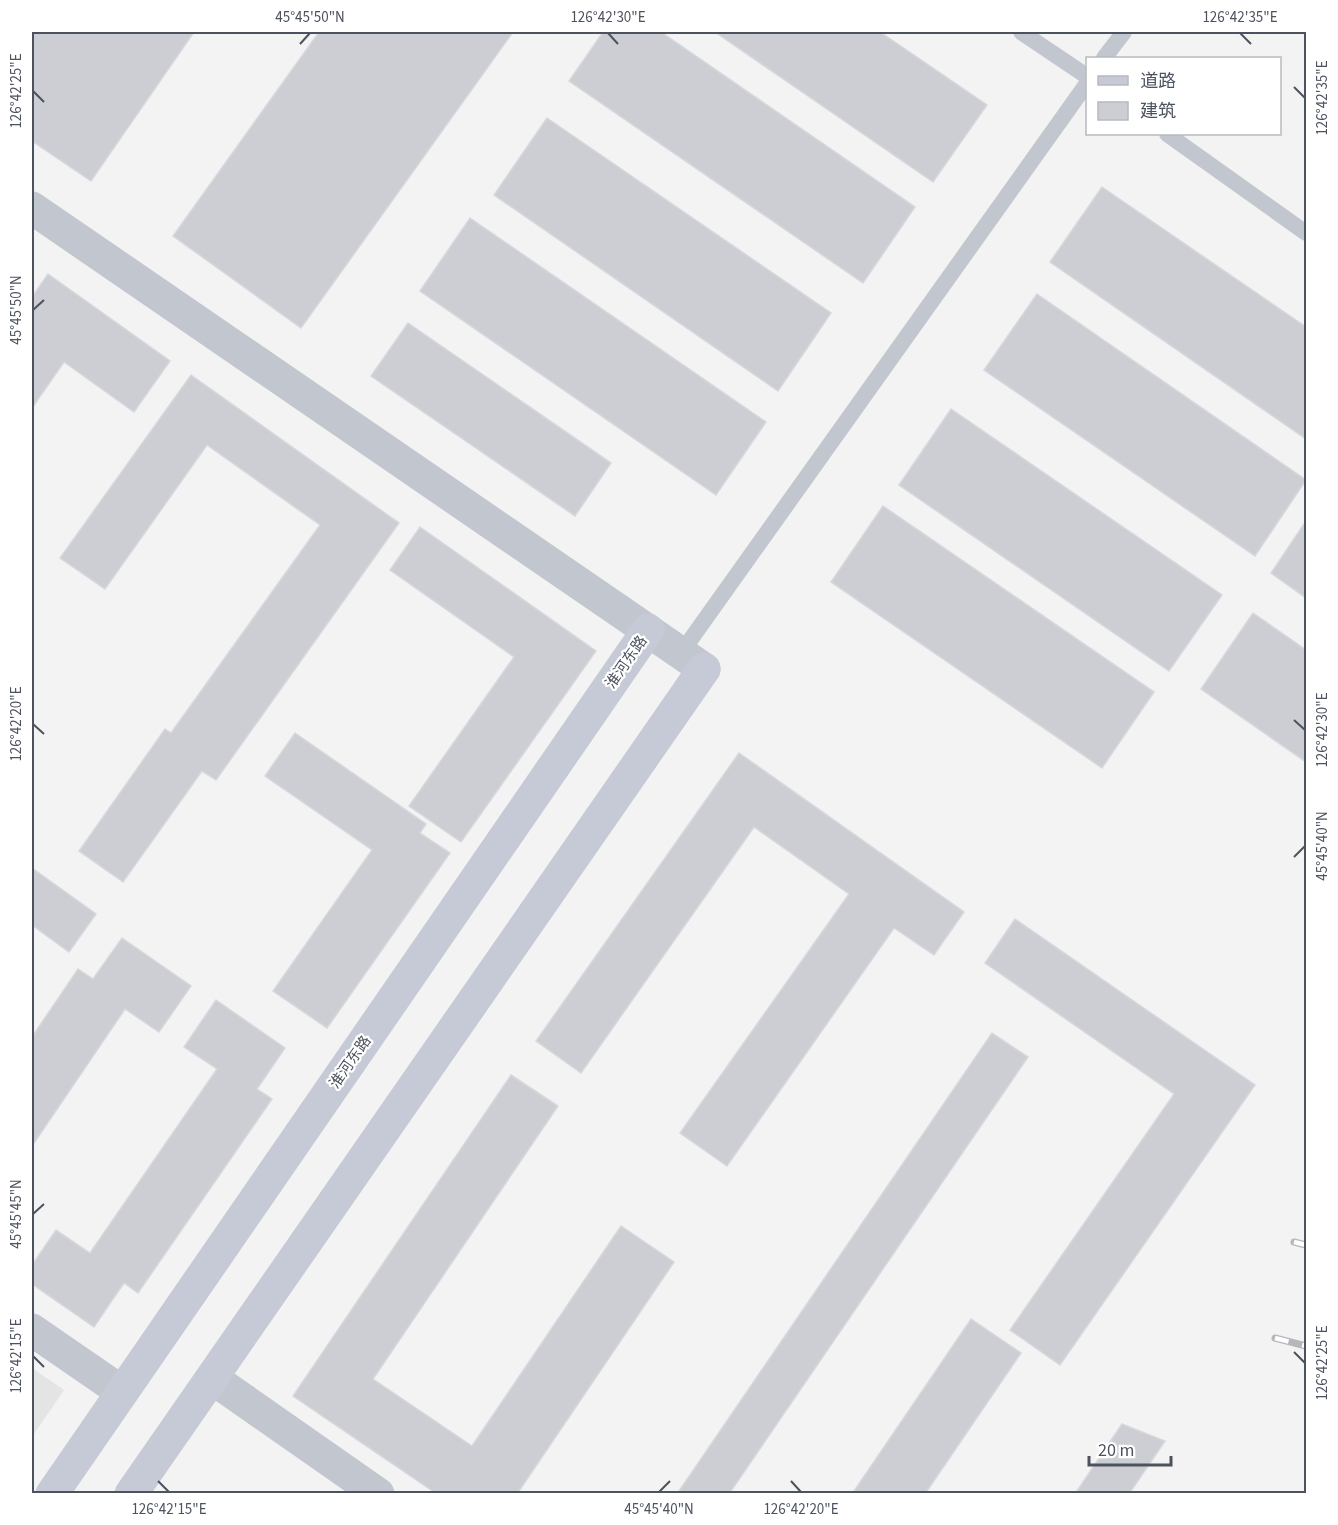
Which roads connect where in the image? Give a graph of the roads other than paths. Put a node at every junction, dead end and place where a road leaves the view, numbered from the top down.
1 (1021, 32) edge
2 (1124, 32) edge
3 (1105, 57) edge
4 (1086, 76) edge
5 (1086, 85) edge
6 (1168, 135) edge
7 (32, 208) edge
8 (1306, 233) edge
9 (648, 630) junction
10 (692, 661) junction
11 (32, 1330) edge
12 (212, 1378) junction
13 (122, 1392) junction
14 (52, 1494) edge
15 (132, 1494) edge
16 (378, 1494) edge

1 - 4 lane
2 - 3 lane
5 - 10 lane
6 - 8 lane
7 - 9 street
9 - 10 street
9 - 13 main road, 淮河东路
10 - 12 main road
11 - 13 street
12 - 15 main road
12 - 16 street
13 - 14 main road, 淮河东路

